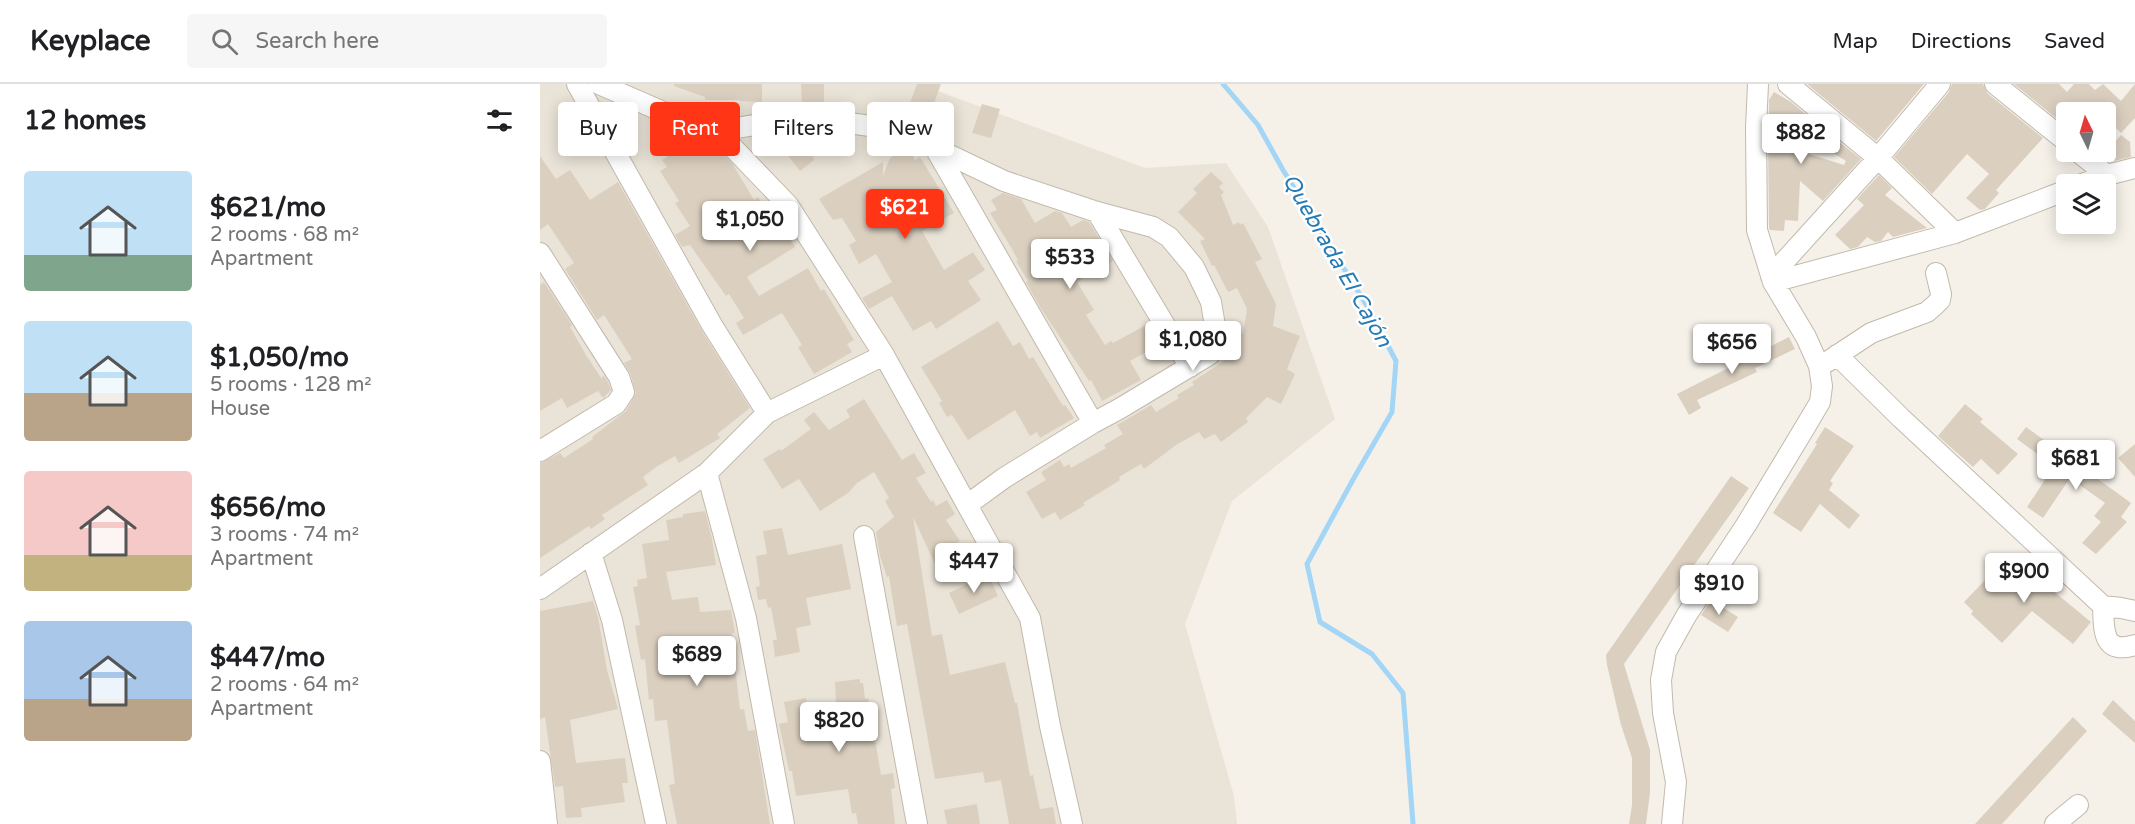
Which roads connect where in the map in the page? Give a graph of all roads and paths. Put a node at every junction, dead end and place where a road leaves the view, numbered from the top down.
1 (577, 84) edge
2 (599, 84) edge
3 (1758, 84) edge
4 (1788, 84) edge
5 (1940, 84) edge
6 (1995, 84) edge
7 (650, 106) edge
8 (867, 126) edge
9 (740, 127) edge
10 (2056, 133) edge
11 (740, 155) edge
12 (940, 156) edge
13 (952, 156) edge
14 (1878, 158) junction
15 (2091, 162) edge
16 (2135, 168) edge
17 (2106, 174) edge
18 (2111, 174) edge
19 (2056, 194) edge
20 (1097, 212) junction
21 (1955, 234) junction
22 (540, 253) edge
23 (1936, 273) dead end
24 (1772, 279) junction
25 (884, 355) junction
26 (1837, 355) junction
27 (1819, 366) junction
28 (1190, 367) junction
29 (767, 413) junction
30 (1093, 423) junction
31 (540, 451) edge
32 (707, 473) junction
33 (967, 505) junction
34 (864, 536) dead end
35 (591, 553) junction
36 (540, 590) edge
37 (2103, 606) junction
38 (2135, 611) edge
39 (2135, 645) edge
40 (540, 761) edge
41 (2078, 805) dead end
42 (548, 824) edge
43 (656, 824) edge
44 (784, 824) edge
45 (917, 824) edge
46 (1072, 824) edge
47 (1672, 824) edge
48 (2055, 824) edge

1 - 29 street
2 - 7 street
3 - 24 street
4 - 14 street
5 - 14 street
6 - 10 street
8 - 9 street
11 - 25 street
12 - 30 street
13 - 20 street
14 - 21 street
14 - 24 street
15 - 17 street
16 - 18 street
19 - 21 street
20 - 28 street
20 - 28 street
21 - 24 street
22 - 31 street
23 - 26 street
24 - 27 street
25 - 29 street
25 - 33 street
26 - 27 street
26 - 37 street
27 - 47 street
28 - 30 street
29 - 32 street
30 - 33 street
32 - 35 street
32 - 44 street
33 - 46 street
34 - 45 street
35 - 36 street
35 - 43 street
37 - 38 street
37 - 39 street
40 - 42 street
41 - 48 street

